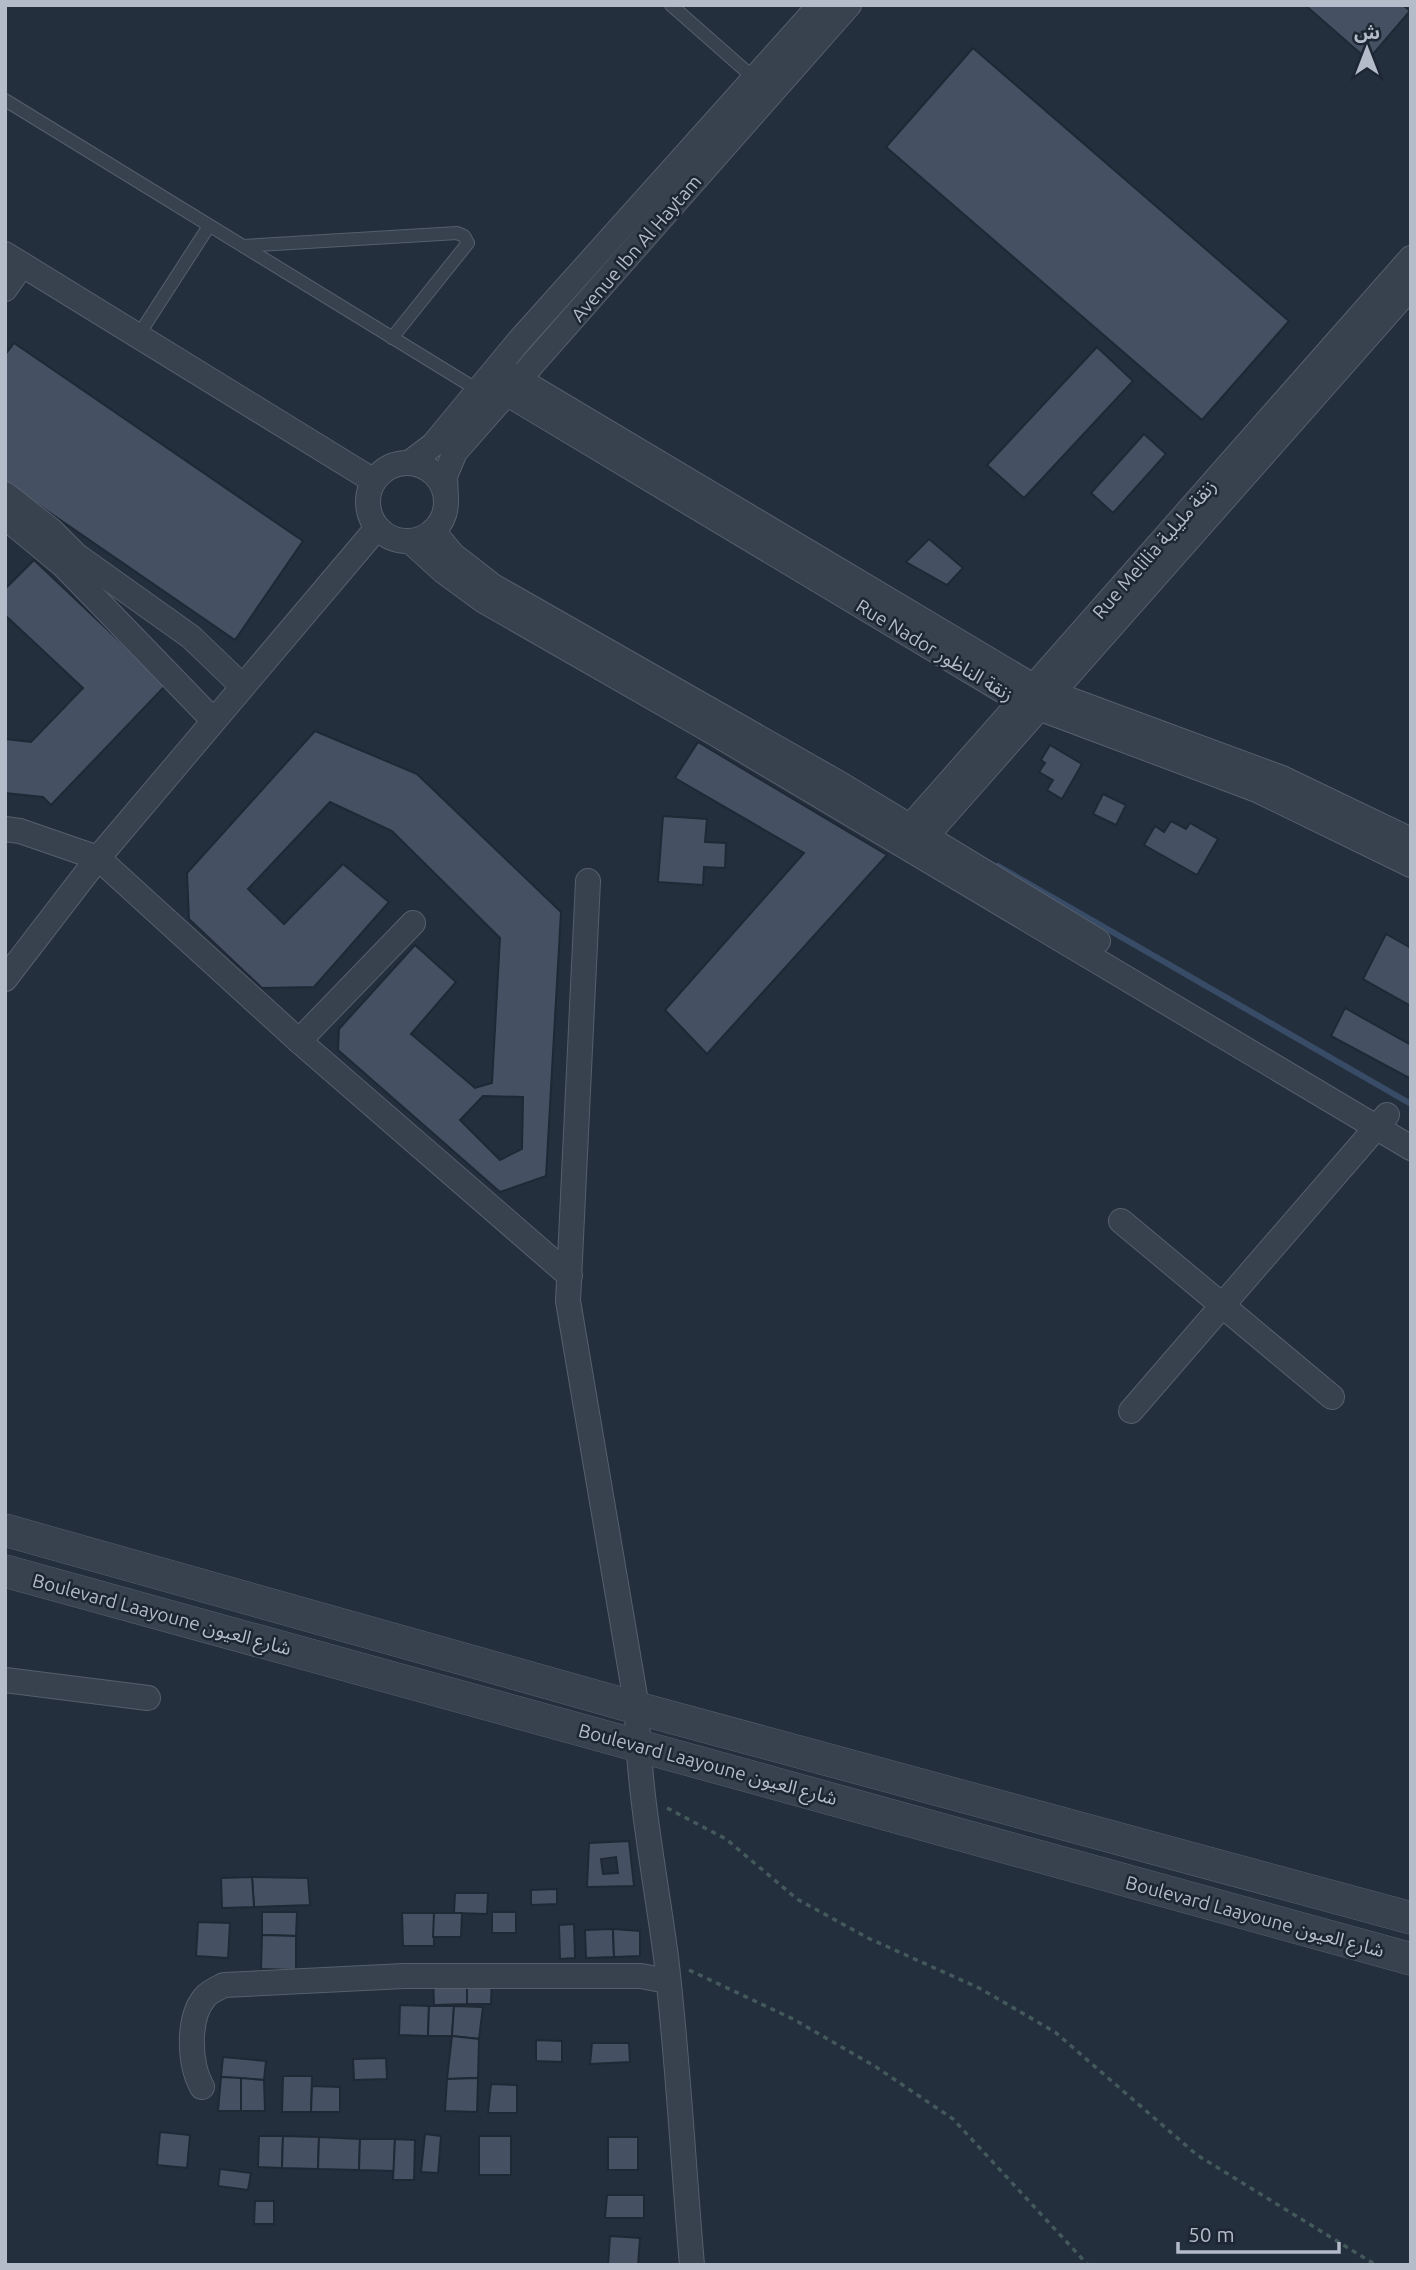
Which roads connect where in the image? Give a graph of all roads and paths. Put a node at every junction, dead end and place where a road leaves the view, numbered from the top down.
1 (671, 5) edge
2 (820, 5) edge
3 (849, 5) edge
4 (800, 45) junction
5 (755, 79) junction
6 (5, 100) edge
7 (209, 226) junction
8 (243, 246) junction
9 (1411, 258) edge
10 (14, 260) edge
11 (1411, 287) edge
12 (5, 289) edge
13 (138, 336) junction
14 (393, 338) junction
15 (498, 386) junction
16 (409, 463) junction
17 (374, 481) junction
18 (5, 495) edge
19 (446, 499) junction
20 (5, 517) edge
21 (377, 528) junction
22 (422, 536) junction
23 (242, 686) junction
24 (1035, 698) junction
25 (213, 720) junction
26 (5, 829) edge
27 (911, 839) junction
28 (1411, 840) edge
29 (98, 858) junction
30 (1411, 865) edge
31 (588, 881) dead end
32 (413, 923) dead end
33 (5, 979) edge
34 (299, 1041) junction
35 (1382, 1121) junction
36 (1411, 1129) edge
37 (1411, 1148) edge
38 (1121, 1221) dead end
39 (570, 1276) junction
40 (1221, 1307) junction
41 (1332, 1397) dead end
42 (1130, 1411) dead end
43 (5, 1530) edge
44 (5, 1571) edge
45 (5, 1679) edge
46 (148, 1698) dead end
47 (637, 1709) junction
48 (638, 1744) junction
49 (643, 1796) junction
50 (1411, 1918) edge
51 (1411, 1959) edge
52 (666, 1970) junction
53 (202, 2087) dead end
54 (692, 2265) edge
55 (1088, 2265) edge
56 (1376, 2265) edge

1 - 5 lane
2 - 4 street, Avenue Ibn Al Haytam
3 - 4 street, Avenue Ibn Al Haytam
4 - 5 street, Avenue Ibn Al Haytam
4 - 15 street, Avenue Ibn Al Haytam
5 - 15 street, Avenue Ibn Al Haytam
6 - 7 lane
7 - 8 lane
7 - 13 lane
8 - 14 lane
8 - 14 lane
9 - 24 street, Rue Melilia زنقة مليلية
10 - 12 street
10 - 13 street
11 - 24 street, Rue Melilia زنقة مليلية
13 - 17 street
14 - 15 lane
15 - 16 street, Avenue Ibn Al Haytam
15 - 19 street, Avenue Ibn Al Haytam
15 - 24 street, Rue Nador زنقة الناظور
16 - 17 street
16 - 19 street
17 - 21 street
18 - 23 street
19 - 22 street
20 - 25 street
21 - 22 street
21 - 23 street
22 - 27 street
23 - 25 street
24 - 27 street, Rue Melilia زنقة مليلية
24 - 28 street, Rue Nador زنقة الناظور
24 - 30 street, Rue Nador زنقة الناظور
25 - 29 street
26 - 29 street
27 - 35 street
29 - 33 street
29 - 34 street
31 - 39 street
32 - 34 street
34 - 39 street
35 - 36 street
35 - 37 street
35 - 40 street
38 - 40 street
39 - 47 street
40 - 41 street
40 - 42 street
43 - 47 street, Boulevard Laayoune شارع العيون
44 - 48 street, Boulevard Laayoune شارع العيون
45 - 46 street
47 - 48 street
47 - 50 street, Boulevard Laayoune شارع العيون
48 - 49 street
48 - 51 street, Boulevard Laayoune شارع العيون
49 - 52 street
49 - 56 path
52 - 53 street
52 - 54 street
52 - 55 path

